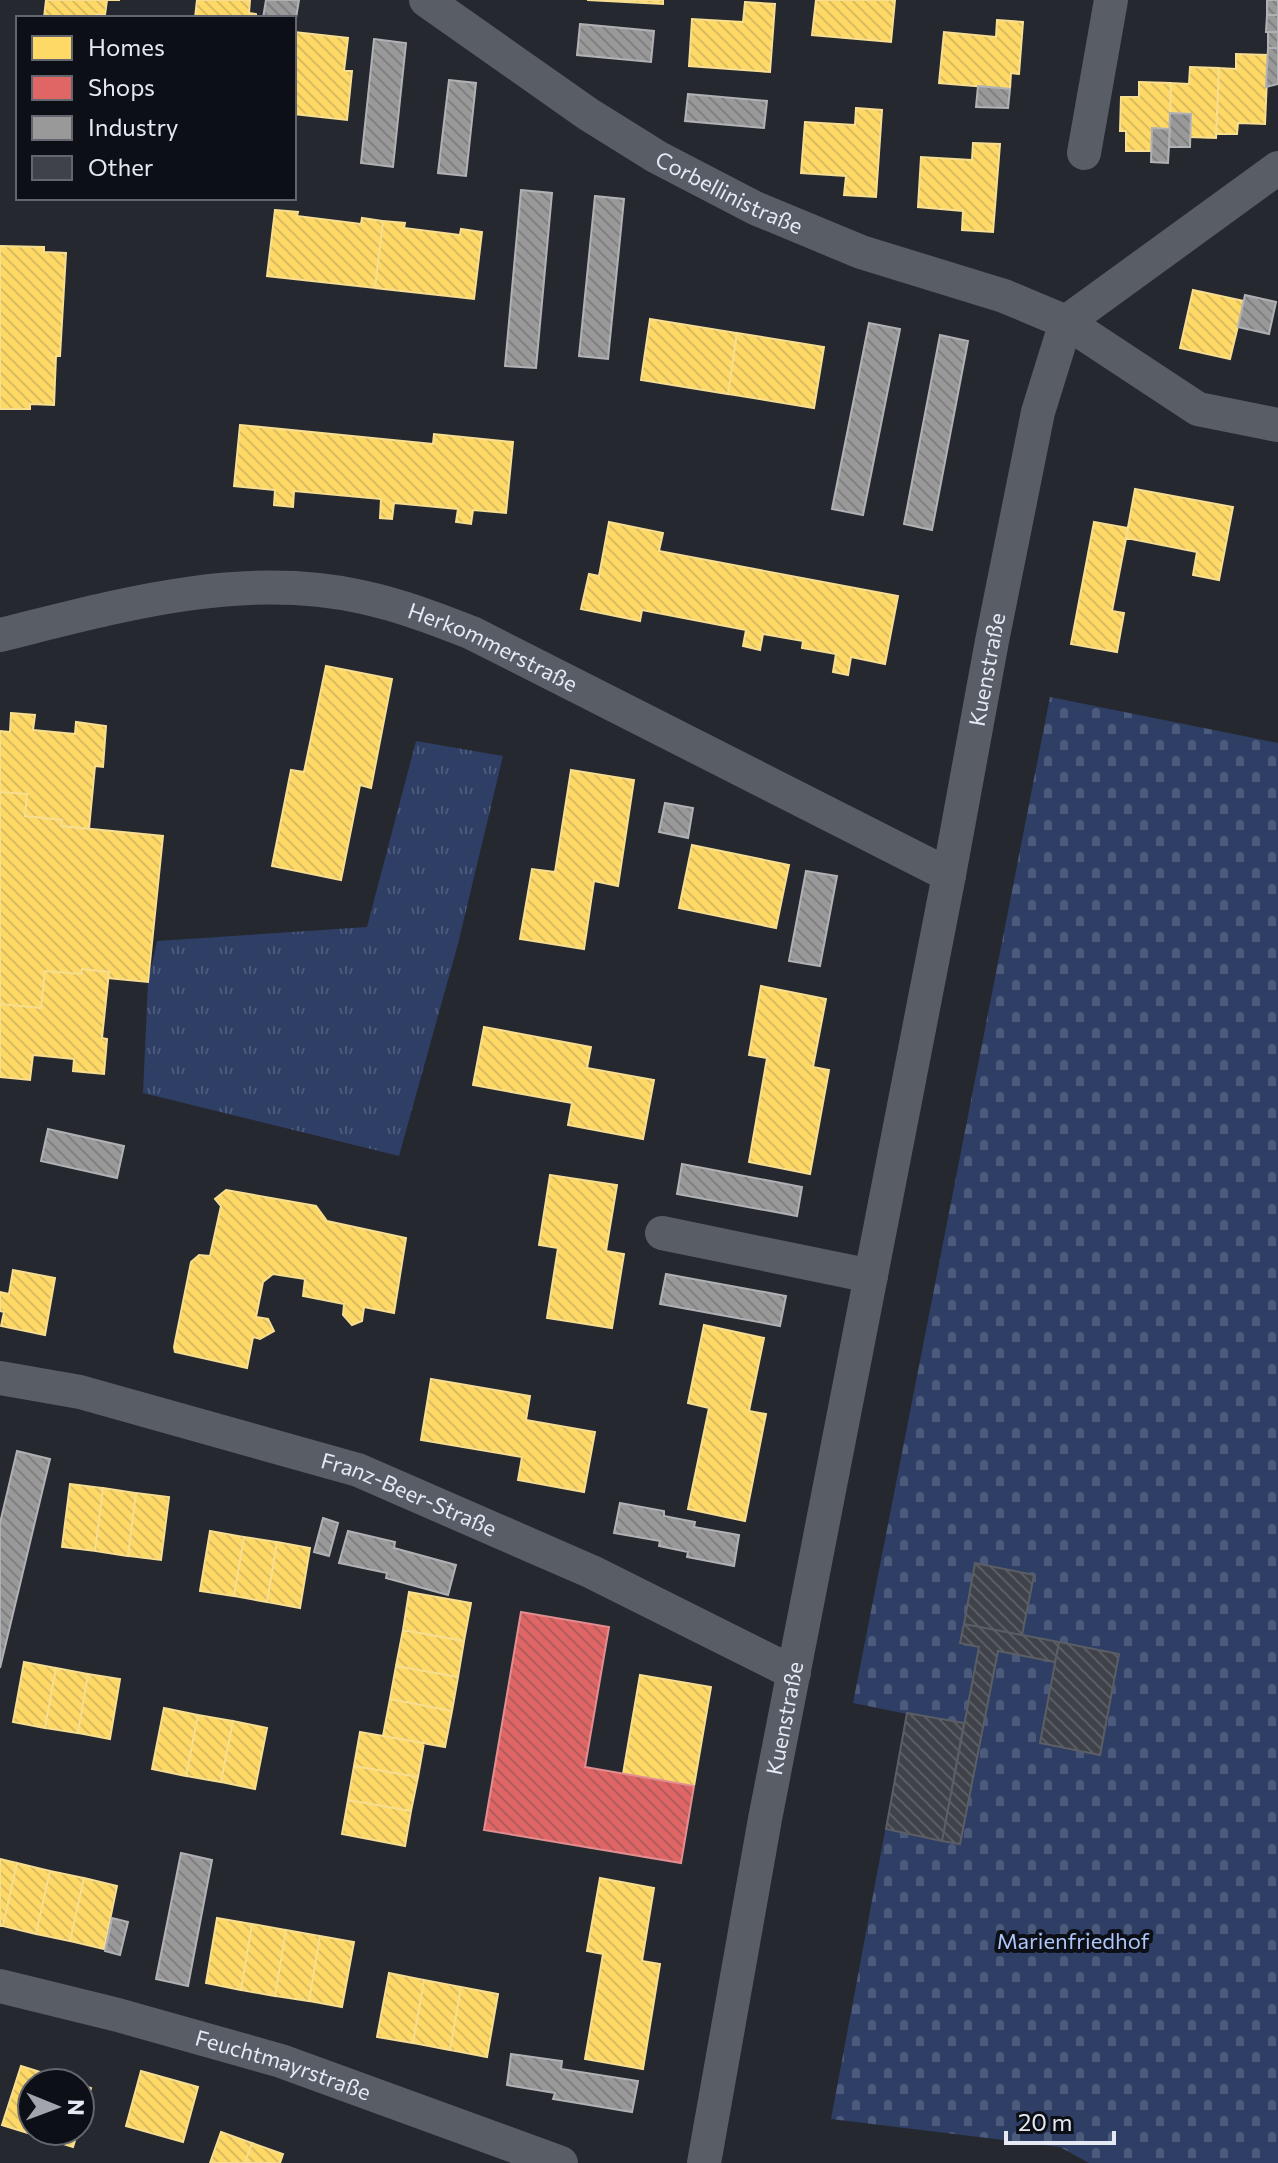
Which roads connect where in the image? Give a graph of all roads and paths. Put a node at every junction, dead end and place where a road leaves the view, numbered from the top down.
1 (426, 0) edge
2 (1111, 0) edge
3 (1084, 153) dead end
4 (1278, 168) edge
5 (1066, 322) junction
6 (1278, 425) edge
7 (0, 635) edge
8 (949, 875) junction
9 (662, 1233) dead end
10 (871, 1276) junction
11 (0, 1378) edge
12 (794, 1673) junction
13 (0, 1986) edge
14 (561, 2163) edge
15 (704, 2163) edge

1 - 5 street, Corbellinistraße
2 - 3 street
4 - 5 street
5 - 6 street, Corbellinistraße
5 - 8 street, Kuenstraße
7 - 8 street, Herkommerstraße
8 - 10 street, Kuenstraße
9 - 10 street
10 - 12 street, Kuenstraße
11 - 12 street, Franz-Beer-Straße
12 - 15 street, Kuenstraße
13 - 14 street, Feuchtmayrstraße

